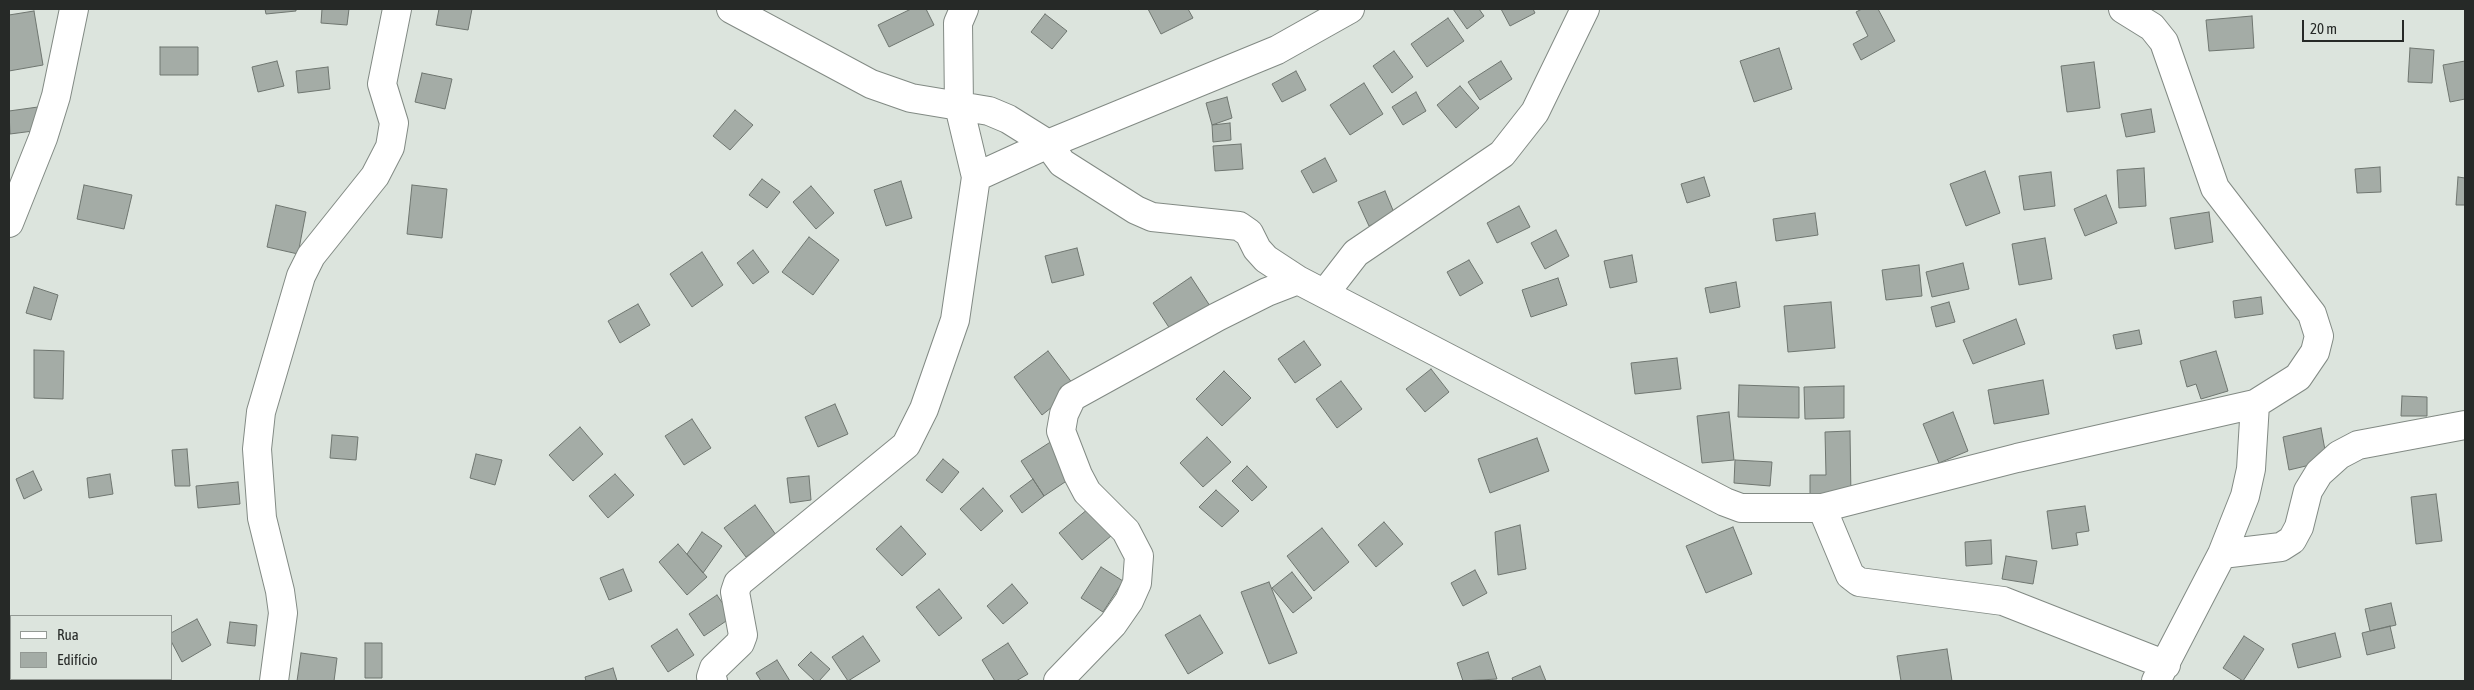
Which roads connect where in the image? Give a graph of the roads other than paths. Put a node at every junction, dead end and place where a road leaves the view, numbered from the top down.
1 (74, 9) edge
2 (397, 9) edge
3 (731, 9) edge
4 (964, 9) edge
5 (1350, 9) edge
6 (1586, 9) edge
7 (2123, 9) edge
8 (959, 106) junction
9 (1048, 144) junction
10 (976, 177) junction
11 (9, 223) edge
12 (1298, 280) junction
13 (1325, 293) junction
14 (2255, 404) junction
15 (2465, 425) edge
16 (1822, 508) junction
17 (2222, 554) junction
18 (2161, 673) edge
19 (274, 681) edge
20 (713, 681) edge
21 (1058, 681) edge

1 - 11 street
2 - 19 street
3 - 8 street
4 - 8 street
5 - 9 street
6 - 13 street
7 - 14 street
8 - 9 street
8 - 10 street
9 - 10 street
9 - 12 street
10 - 20 street
12 - 13 street
12 - 21 street
13 - 16 street
14 - 16 street
14 - 17 street
15 - 17 street
16 - 18 street
17 - 18 street

